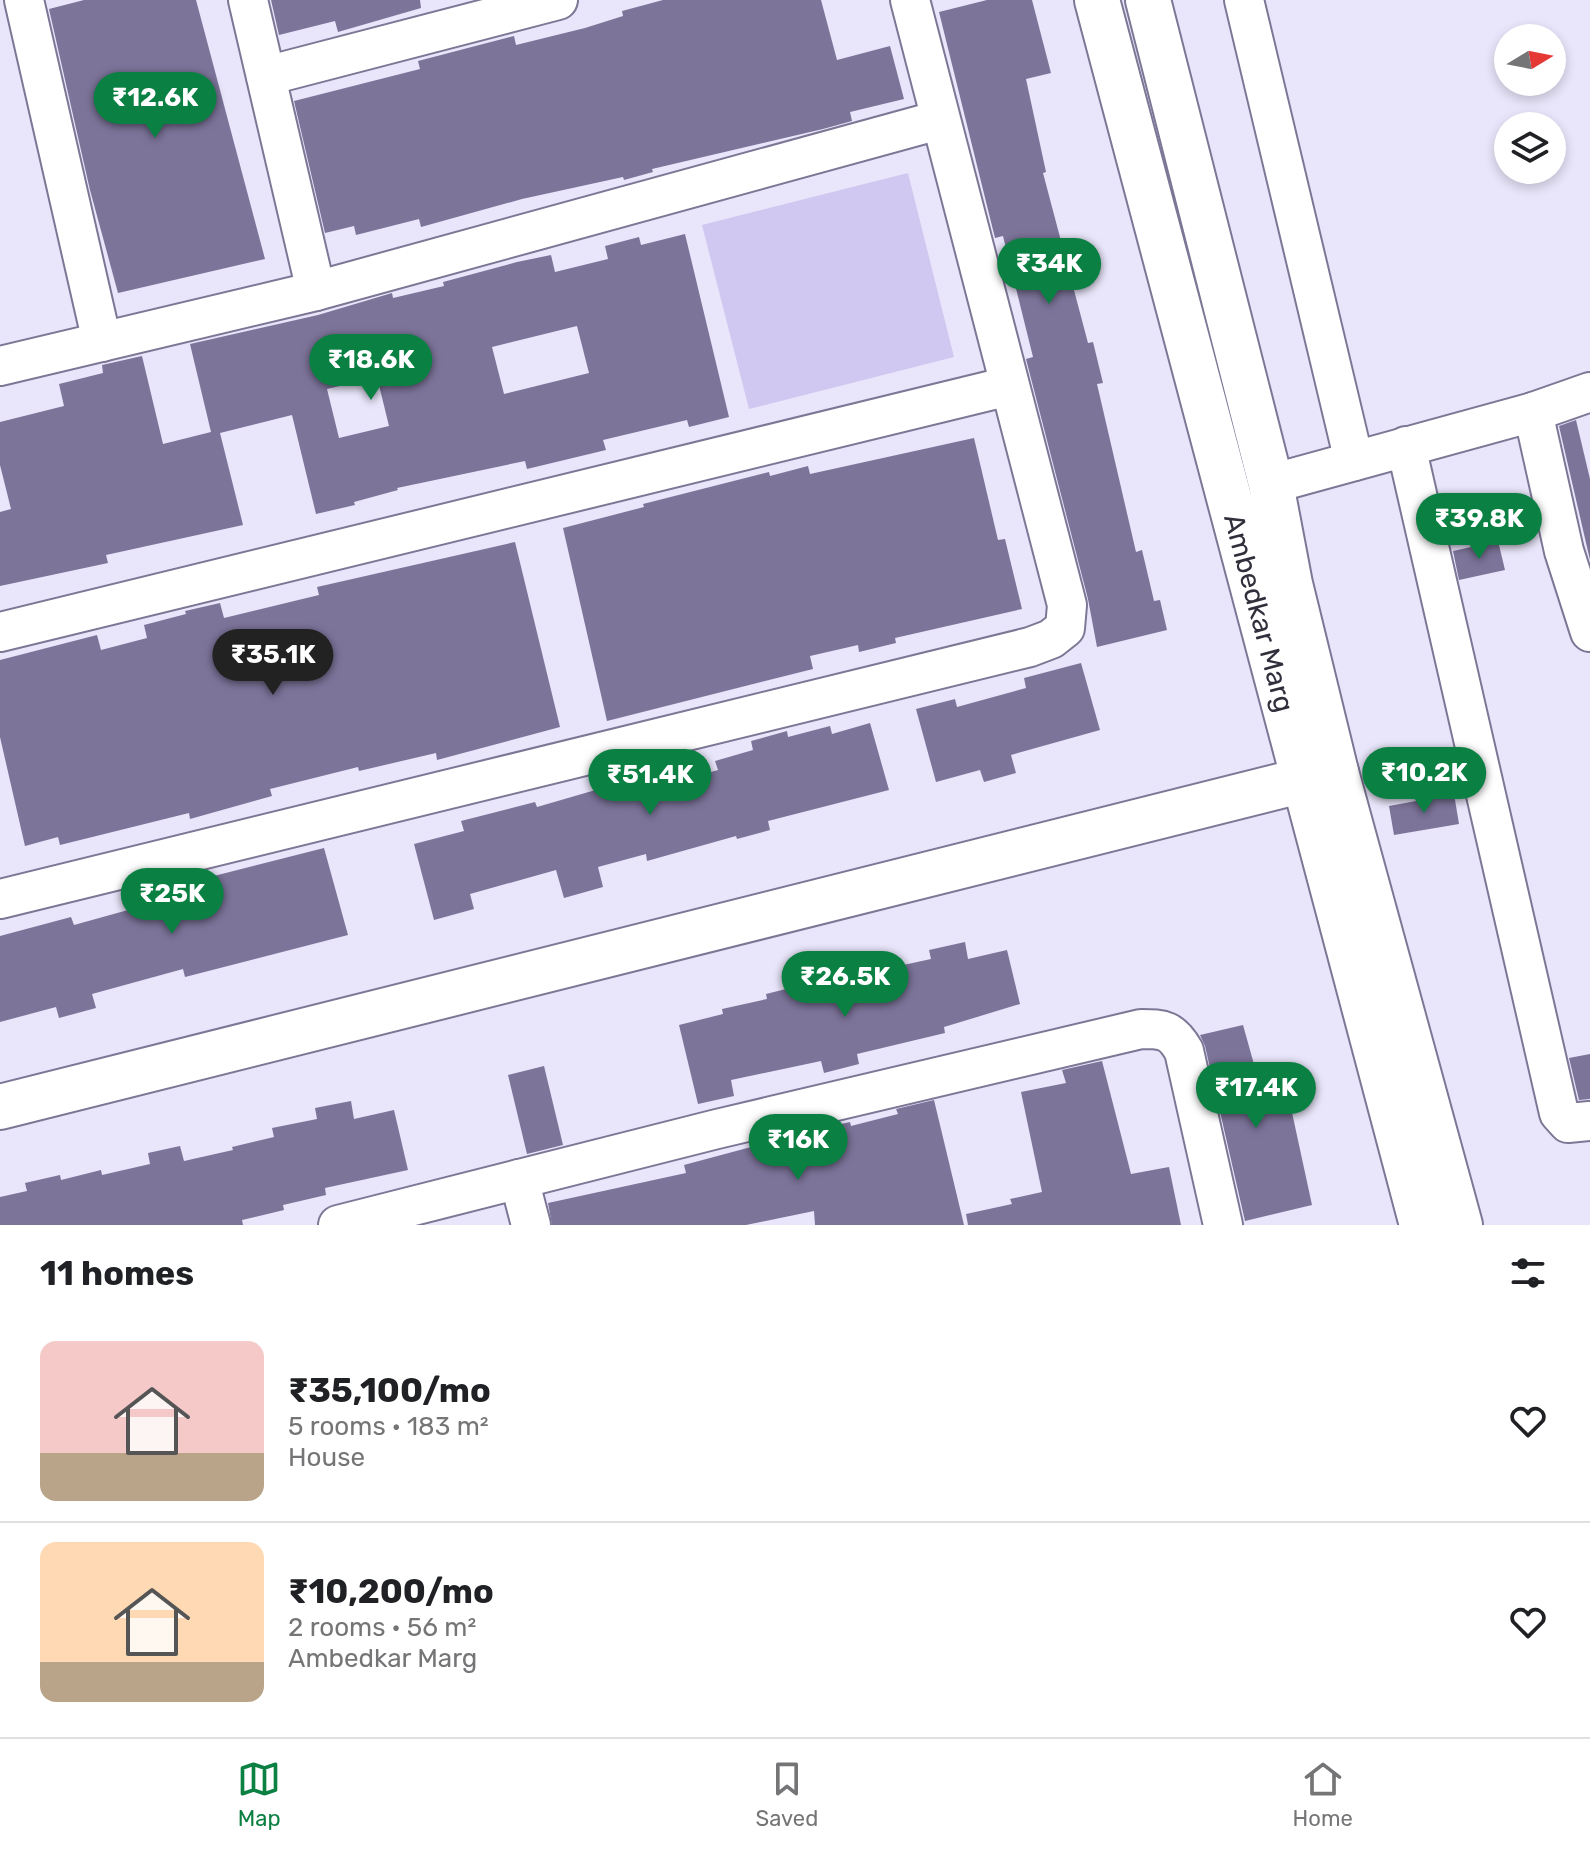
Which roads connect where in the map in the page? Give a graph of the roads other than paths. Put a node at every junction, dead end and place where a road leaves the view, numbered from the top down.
1 (248, 0) edge
2 (558, 0) edge
3 (910, 0) edge
4 (1097, 0) edge
5 (1148, 0) edge
6 (1244, 0) edge
7 (32, 2) edge
8 (266, 76) junction
9 (939, 120) junction
10 (316, 291) junction
11 (102, 342) junction
12 (0, 366) edge
13 (1009, 386) junction
14 (1590, 392) edge
15 (1533, 412) junction
16 (1406, 446) junction
17 (1354, 461) junction
18 (1271, 484) junction
19 (1577, 548) edge
20 (0, 632) edge
21 (1590, 632) edge
22 (1319, 776) junction
23 (0, 899) edge
24 (0, 1107) edge
25 (1590, 1121) edge
26 (519, 1179) junction
27 (338, 1225) edge
28 (531, 1225) edge
29 (1223, 1225) edge
30 (1422, 1225) edge
31 (1460, 1225) edge

1 - 8 street
2 - 8 street
3 - 9 street
4 - 22 street, Ambedkar Marg
5 - 18 street, Ambedkar Marg
6 - 17 street
7 - 11 street
8 - 10 street
9 - 10 street
9 - 13 street
10 - 11 street
11 - 12 street
13 - 20 street
13 - 23 street
14 - 15 street
15 - 16 street
15 - 19 street
16 - 17 street
16 - 25 street
17 - 18 street
18 - 22 street, Ambedkar Marg
19 - 21 street
22 - 24 street
22 - 30 street, Ambedkar Marg
22 - 31 street, Ambedkar Marg
26 - 27 street
26 - 28 street
26 - 29 street

